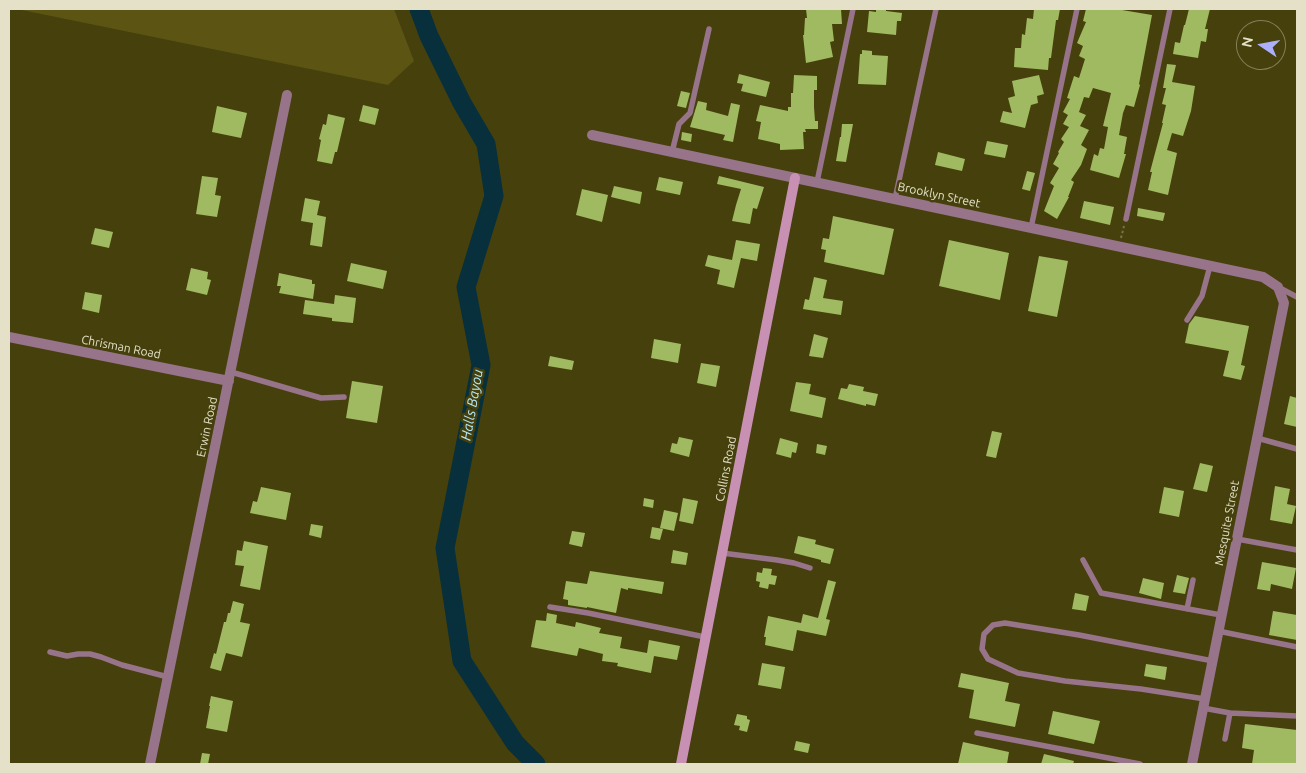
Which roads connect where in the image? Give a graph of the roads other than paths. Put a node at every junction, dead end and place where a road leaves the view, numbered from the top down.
1 (853, 9) edge
2 (936, 9) edge
3 (1077, 9) edge
4 (1170, 9) edge
5 (710, 29) dead end
6 (288, 95) dead end
7 (592, 135) dead end
8 (672, 152) junction
9 (795, 178) junction
10 (817, 182) junction
11 (895, 199) junction
12 (1126, 218) road end
13 (1031, 228) junction
14 (1210, 266) junction
15 (1278, 287) junction
16 (1297, 297) edge
17 (1186, 320) dead end
18 (9, 337) edge
19 (230, 377) junction
20 (344, 397) dead end
21 (1257, 438) junction
22 (1297, 449) edge
23 (1237, 539) junction
24 (1297, 550) edge
25 (722, 553) junction
26 (1083, 560) dead end
27 (810, 568) dead end
28 (1193, 580) dead end
29 (550, 607) dead end
30 (1187, 609) junction
31 (1221, 615) junction
32 (1218, 631) junction
33 (706, 637) junction
34 (1297, 647) edge
35 (50, 652) dead end
36 (1212, 661) junction
37 (168, 677) junction
38 (1204, 704) junction
39 (1230, 714) junction
40 (1297, 716) edge
41 (977, 733) dead end
42 (1225, 740) dead end
43 (150, 764) edge
44 (681, 764) edge
45 (1140, 764) edge
46 (1192, 764) edge

1 - 10 lane
2 - 11 lane
3 - 13 lane
4 - 12 lane
5 - 8 lane
6 - 19 street, Erwin Road
7 - 8 street, Brooklyn Street
8 - 9 street, Brooklyn Street
9 - 10 street, Brooklyn Street
9 - 25 street, Collins Road
10 - 11 street, Brooklyn Street
11 - 13 street, Brooklyn Street
13 - 14 street, Brooklyn Street
14 - 15 street, Brooklyn Street
14 - 17 lane
15 - 16 lane
15 - 21 street, Mesquite Street
18 - 19 street, Chrisman Road
19 - 20 lane
19 - 37 street, Erwin Road
21 - 22 lane
21 - 23 street, Mesquite Street
23 - 24 lane
23 - 31 street, Mesquite Street
25 - 27 lane
25 - 33 street, Collins Road
26 - 30 lane
28 - 30 lane
29 - 33 lane
30 - 31 lane
31 - 32 street, Mesquite Street
32 - 34 lane
32 - 36 street, Mesquite Street
33 - 44 street, Collins Road
35 - 37 lane
36 - 38 street, Mesquite Street
36 - 38 lane
37 - 43 street, Erwin Road
38 - 39 lane
38 - 46 street, Mesquite Street
39 - 40 lane
39 - 42 lane
41 - 45 lane

